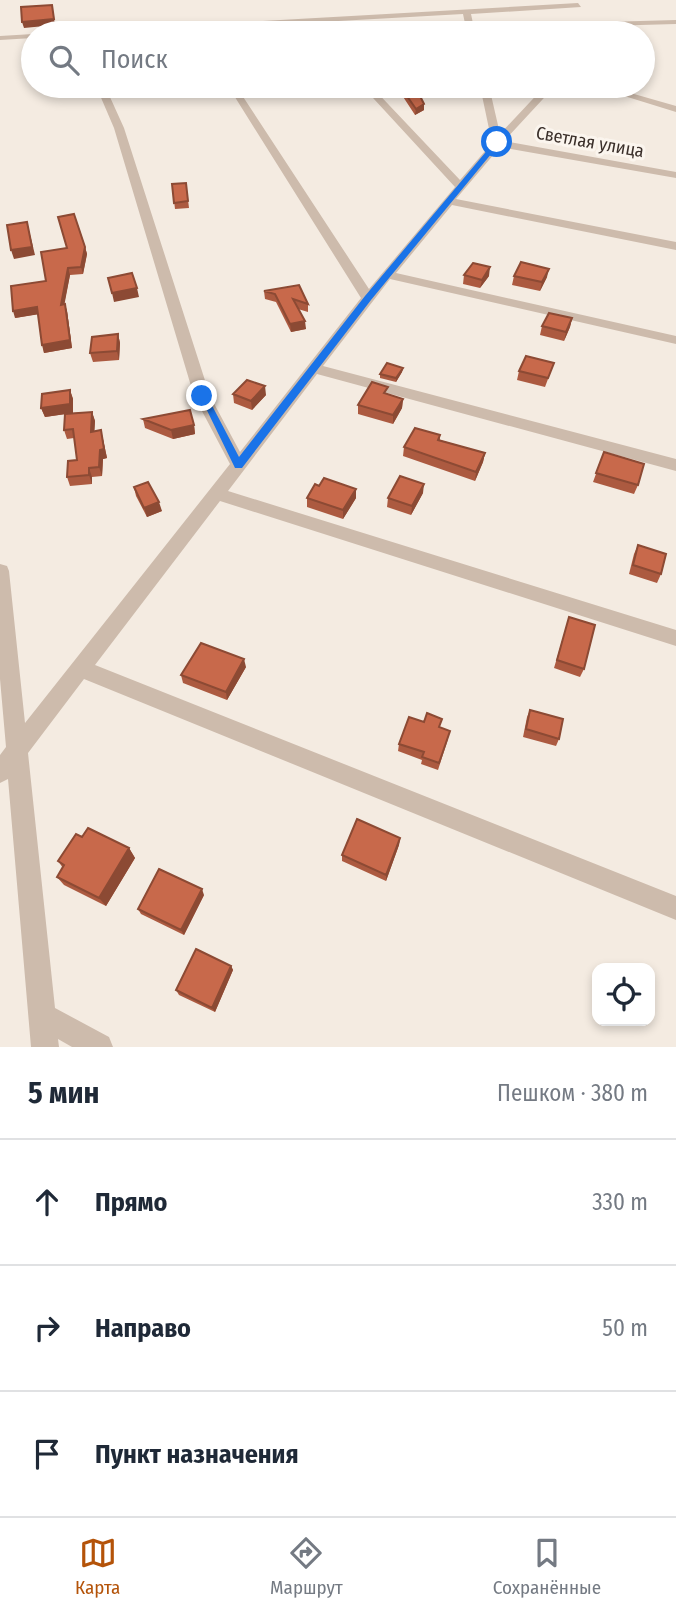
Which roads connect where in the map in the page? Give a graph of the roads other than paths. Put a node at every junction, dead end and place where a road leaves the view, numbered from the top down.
1 (579, 3) edge
2 (466, 12) junction
3 (304, 20) joint
4 (293, 21) edge
5 (468, 21) edge
6 (571, 21) edge
7 (676, 22) edge
8 (655, 23) edge
9 (21, 37) edge
10 (0, 38) edge
11 (105, 98) edge
12 (240, 98) edge
13 (377, 98) edge
14 (487, 98) edge
15 (539, 98) edge
16 (638, 98) edge
17 (676, 109) edge
18 (497, 142) junction
19 (676, 175) edge
20 (461, 187) junction
21 (449, 201) junction
22 (676, 246) edge
23 (388, 275) junction
24 (368, 298) junction
25 (676, 340) edge
26 (314, 368) junction
27 (676, 465) edge
28 (239, 466) junction
29 (216, 493) junction
30 (0, 571) edge
31 (676, 638) edge
32 (81, 669) junction
33 (17, 752) junction
34 (0, 772) edge
35 (676, 908) edge
36 (42, 1016) junction
37 (45, 1047) edge
38 (99, 1047) edge

1 - 2 street
1 - 6 street
2 - 3 street
2 - 5 street
3 - 4 street
7 - 8 street
9 - 10 street
11 - 28 street
12 - 24 street
13 - 20 street
14 - 18 street
15 - 18 street
16 - 17 street
18 - 19 street, Светлая улица
18 - 20 street
20 - 21 street
21 - 22 street
21 - 23 street
23 - 24 street
23 - 25 street
24 - 26 street
26 - 27 street
26 - 28 street
28 - 29 street
29 - 31 street
29 - 32 street
30 - 33 street
32 - 33 street
32 - 35 street
33 - 34 street
33 - 36 street
36 - 37 street
36 - 38 street

